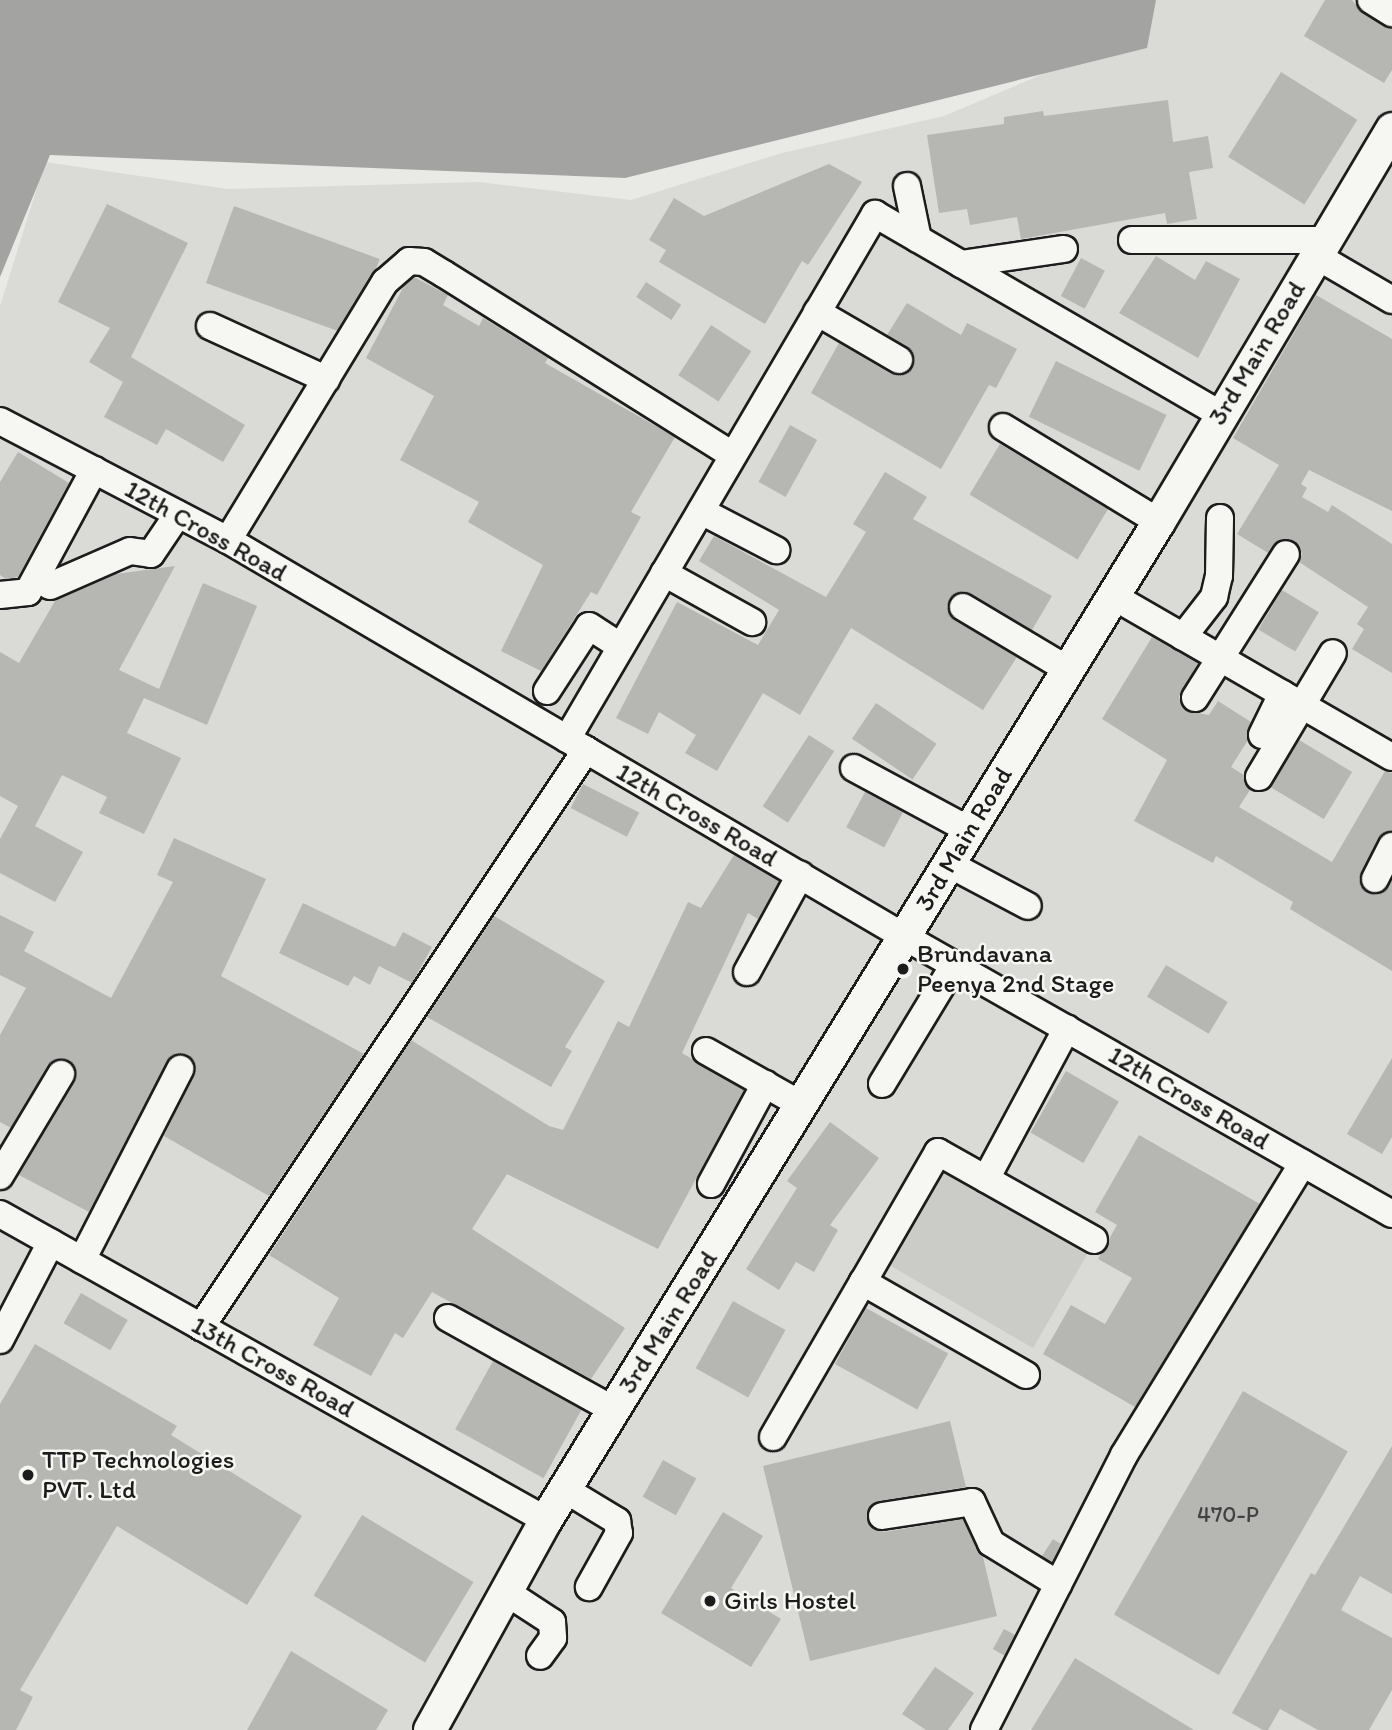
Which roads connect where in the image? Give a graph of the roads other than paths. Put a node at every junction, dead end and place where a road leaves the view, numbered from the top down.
1 (1371, 0) edge
2 (1392, 13) edge
3 (1392, 128) edge
4 (907, 186) dead end
5 (918, 239) junction
6 (1132, 240) dead end
7 (1320, 248) junction
8 (1064, 249) dead end
9 (961, 264) junction
10 (1392, 300) edge
11 (817, 312) junction
12 (210, 326) dead end
13 (899, 360) dead end
14 (326, 379) junction
15 (1220, 414) junction
16 (0, 421) edge
17 (1003, 427) dead end
18 (733, 455) junction
19 (94, 470) junction
20 (701, 511) junction
21 (178, 514) junction
22 (1220, 518) dead end
23 (1159, 522) junction
24 (228, 540) junction
25 (776, 550) dead end
26 (1286, 554) dead end
27 (664, 573) junction
28 (50, 586) dead end
29 (0, 595) edge
30 (1111, 595) junction
31 (963, 607) dead end
32 (752, 622) dead end
33 (1183, 636) junction
34 (621, 647) junction
35 (1333, 653) dead end
36 (1221, 658) junction
37 (1067, 669) junction
38 (547, 691) dead end
39 (1195, 698) dead end
40 (1291, 699) junction
41 (1262, 735) dead end
42 (577, 744) junction
43 (1392, 757) edge
44 (854, 768) dead end
45 (1259, 777) dead end
46 (970, 830) junction
47 (1392, 846) edge
48 (949, 864) junction
49 (800, 875) junction
50 (1375, 879) dead end
51 (1028, 906) dead end
52 (905, 937) junction
53 (954, 965) junction
54 (747, 972) dead end
55 (1067, 1028) junction
56 (706, 1051) dead end
57 (180, 1069) dead end
58 (61, 1074) dead end
59 (765, 1084) junction
60 (882, 1084) dead end
61 (802, 1105) junction
62 (1303, 1163) junction
63 (0, 1175) edge
64 (986, 1180) junction
65 (711, 1184) dead end
66 (0, 1214) edge
67 (1392, 1214) edge
68 (1094, 1240) dead end
69 (51, 1242) junction
70 (82, 1260) junction
71 (863, 1282) junction
72 (448, 1318) dead end
73 (201, 1327) junction
74 (0, 1339) edge
75 (1026, 1376) dead end
76 (614, 1410) junction
77 (773, 1437) dead end
78 (565, 1490) junction
79 (882, 1516) dead end
80 (547, 1520) junction
81 (1058, 1584) junction
82 (589, 1587) dead end
83 (506, 1592) junction
84 (540, 1656) dead end
85 (430, 1730) edge
86 (984, 1730) edge

1 - 2 street
3 - 7 main road, 3rd Main Road
4 - 5 street
5 - 9 street
5 - 11 street
6 - 7 street
7 - 10 street
7 - 15 main road, 3rd Main Road
8 - 9 street
9 - 15 street
11 - 13 street
11 - 18 street
12 - 14 street
14 - 18 street
14 - 24 street
15 - 23 main road, 3rd Main Road
16 - 19 street, 12th Cross Road
17 - 23 street
18 - 20 street
19 - 21 street, 12th Cross Road
19 - 29 street
20 - 25 street
20 - 27 street
21 - 24 street, 12th Cross Road
21 - 28 street
22 - 33 street
23 - 30 main road, 3rd Main Road
24 - 42 street, 12th Cross Road
26 - 36 street
27 - 32 street
27 - 34 street
30 - 33 street
30 - 37 main road, 3rd Main Road
31 - 37 street
33 - 36 street
34 - 38 street
34 - 42 street
35 - 40 street
36 - 39 street
36 - 40 street
37 - 46 main road, 3rd Main Road
40 - 41 street
40 - 43 street
40 - 45 street
42 - 49 street, 12th Cross Road
42 - 73 street
44 - 46 street
46 - 48 main road, 3rd Main Road
47 - 50 street
48 - 51 street
48 - 52 main road, 3rd Main Road
49 - 52 street, 12th Cross Road
49 - 54 street
52 - 53 street, 12th Cross Road
52 - 61 main road, 3rd Main Road
53 - 55 street, 12th Cross Road
53 - 60 street
55 - 62 street, 12th Cross Road
55 - 64 street
56 - 59 street
57 - 70 street
58 - 63 street
59 - 61 street
59 - 65 street
61 - 76 main road, 3rd Main Road
62 - 67 street, 12th Cross Road
62 - 81 street
64 - 68 street
64 - 71 street
66 - 69 street, 13th Cross Road
69 - 70 street, 13th Cross Road
69 - 74 street
70 - 73 street, 13th Cross Road
71 - 75 street
71 - 77 street
72 - 76 street
73 - 80 street, 13th Cross Road
76 - 78 main road, 3rd Main Road
78 - 80 main road, 3rd Main Road
78 - 82 street
79 - 81 street
80 - 83 main road, 3rd Main Road
81 - 86 street
83 - 84 street
83 - 85 main road, 3rd Main Road

